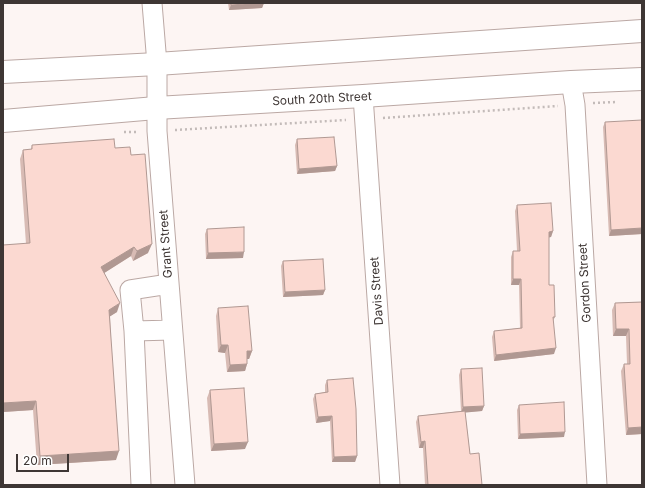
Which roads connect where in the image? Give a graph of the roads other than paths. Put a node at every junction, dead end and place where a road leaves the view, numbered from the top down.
1 (152, 3) edge
2 (642, 31) edge
3 (157, 64) junction
4 (3, 72) edge
5 (642, 79) edge
6 (571, 82) junction
7 (363, 96) junction
8 (156, 108) junction
9 (3, 121) edge
10 (169, 284) junction
11 (172, 330) junction
12 (134, 331) junction
13 (141, 485) edge
14 (184, 485) edge
15 (390, 485) edge
16 (597, 485) edge

1 - 3 street, Grant Street
2 - 3 main road
3 - 4 main road
3 - 8 street, Grant Street
5 - 6 main road, South 20th Street
6 - 7 main road, South 20th Street
6 - 16 street, Gordon Street
7 - 8 main road, South 20th Street
7 - 15 street, Davis Street
8 - 9 main road, South 20th Street
8 - 10 street, Grant Street
10 - 11 street, Grant Street
10 - 12 street
11 - 12 street
11 - 14 street, Grant Street
12 - 13 street

